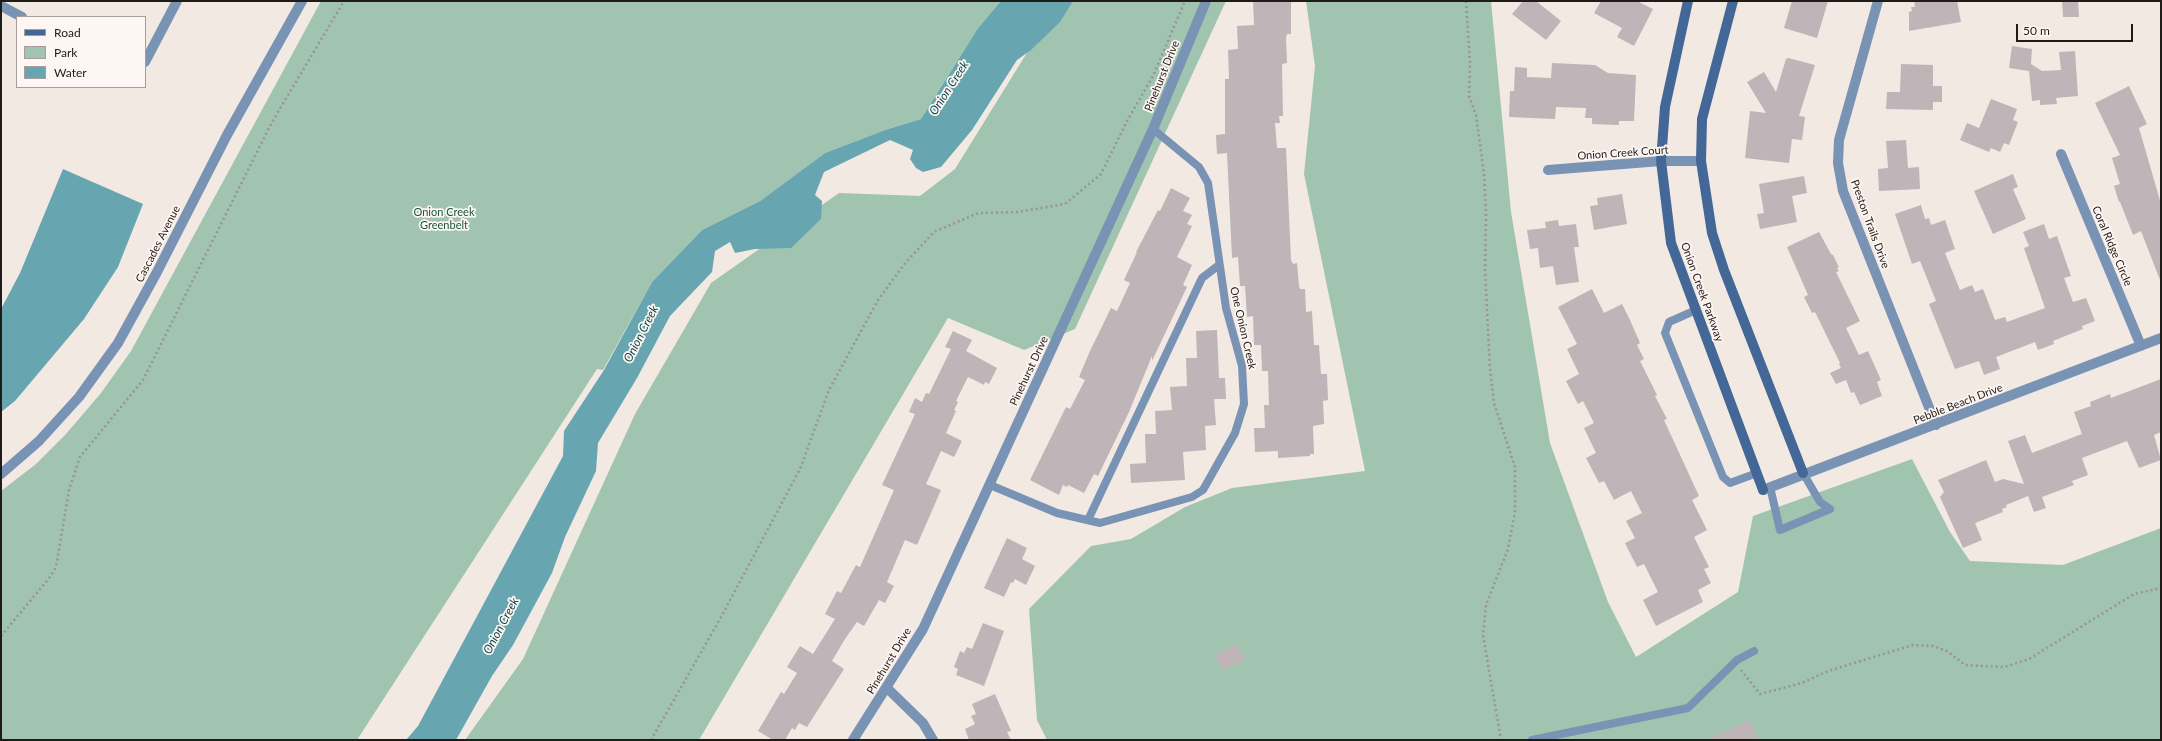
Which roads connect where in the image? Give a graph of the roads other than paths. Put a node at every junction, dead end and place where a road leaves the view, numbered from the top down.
1 (177, 1) edge
2 (302, 1) edge
3 (1206, 1) edge
4 (1688, 1) edge
5 (1733, 1) edge
6 (1878, 1) edge
7 (1, 6) edge
8 (20, 16) edge
9 (146, 60) edge
10 (1153, 129) junction
11 (2061, 154) dead end
12 (1661, 161) junction
13 (1701, 161) junction
14 (1548, 170) dead end
15 (1219, 265) junction
16 (1696, 310) junction
17 (2161, 338) edge
18 (2141, 346) junction
19 (1936, 425) junction
20 (1757, 473) junction
21 (1, 474) edge
22 (1803, 474) junction
23 (990, 486) junction
24 (1766, 488) junction
25 (1088, 520) junction
26 (1754, 651) dead end
27 (887, 688) junction
28 (856, 739) edge
29 (933, 740) edge
30 (1532, 740) edge

1 - 9 street
2 - 21 street, Cascades Avenue
3 - 10 street, Pinehurst Drive
4 - 12 street, Onion Creek Parkway
5 - 13 street
6 - 19 street, Preston Trails Drive
7 - 8 street
10 - 15 lane, One Onion Creek
10 - 23 street, Pinehurst Drive
11 - 18 street, Coral Ridge Circle
12 - 13 street, Onion Creek Court
12 - 14 street, Onion Creek Court
12 - 16 street, Onion Creek Parkway
13 - 22 street
15 - 25 lane
15 - 25 lane, One Onion Creek
16 - 20 street, Onion Creek Parkway
16 - 20 lane
17 - 18 street, Pebble Beach Drive
18 - 19 street, Pebble Beach Drive
19 - 22 street, Pebble Beach Drive
20 - 24 street, Onion Creek Parkway
22 - 24 street, Pebble Beach Drive
22 - 24 lane
23 - 25 lane, One Onion Creek
23 - 27 street, Pinehurst Drive
26 - 30 lane
27 - 28 street, Pinehurst Drive
27 - 29 street

